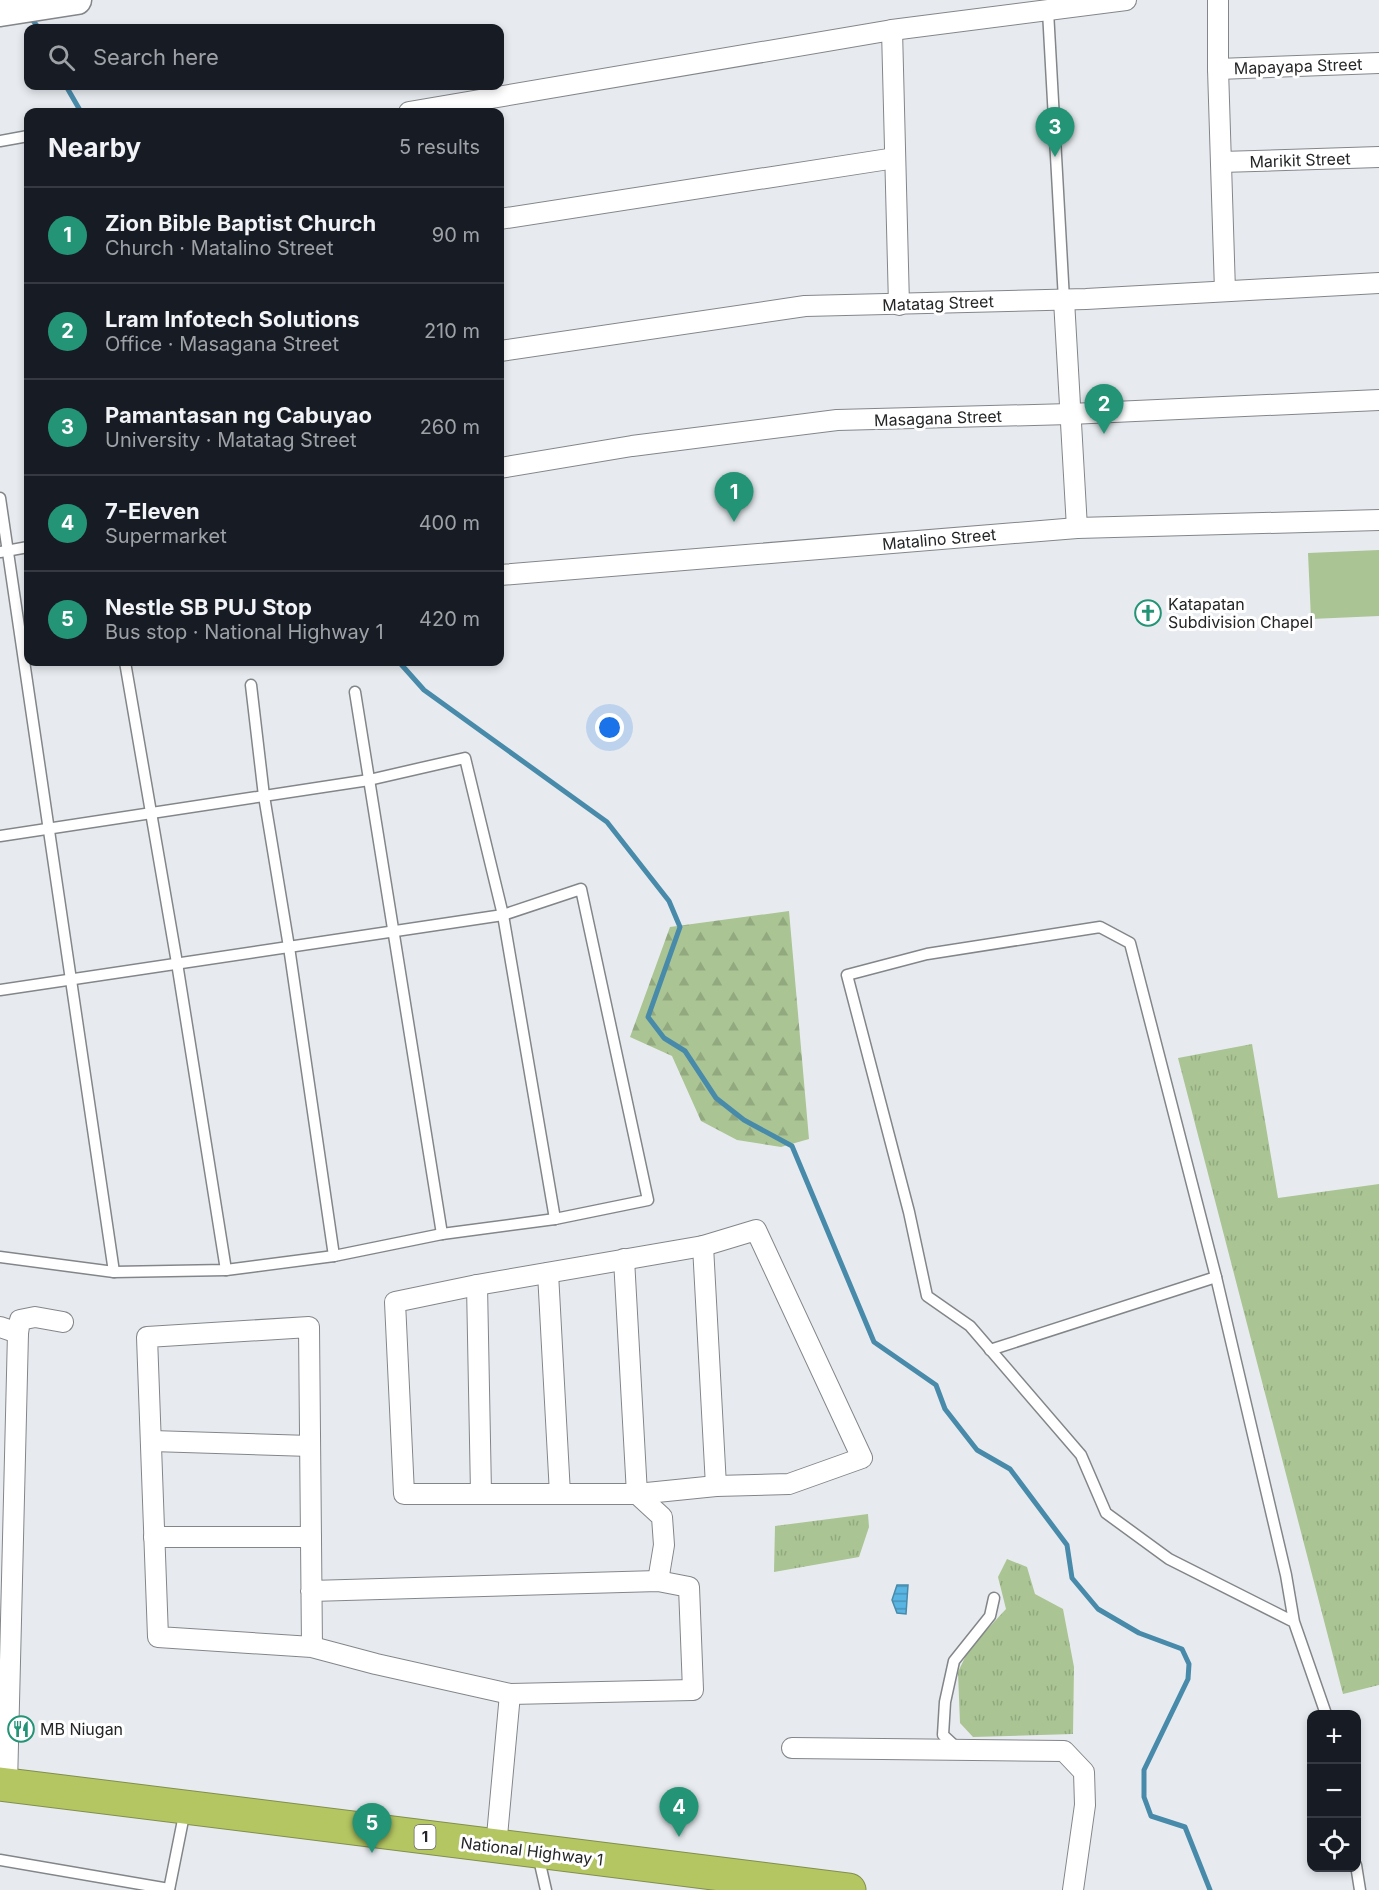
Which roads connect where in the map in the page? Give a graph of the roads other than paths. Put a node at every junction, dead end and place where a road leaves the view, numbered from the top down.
1 (77, 0) edge
2 (1126, 0) edge
3 (1218, 0) edge
4 (15, 10) edge
5 (1048, 11) junction
6 (892, 30) junction
7 (1379, 63) edge
8 (1218, 69) junction
9 (433, 108) edge
10 (24, 137) edge
11 (0, 141) edge
12 (1379, 157) edge
13 (895, 158) junction
14 (1221, 162) junction
15 (504, 218) edge
16 (1379, 283) edge
17 (1225, 291) junction
18 (1064, 300) junction
19 (899, 305) junction
20 (504, 350) edge
21 (1379, 400) edge
22 (1070, 414) junction
23 (504, 467) edge
24 (0, 498) edge
25 (1379, 520) edge
26 (1077, 528) junction
27 (24, 547) edge
28 (4, 551) edge
29 (504, 575) edge
30 (126, 666) edge
31 (252, 685) dead end
32 (355, 692) dead end
33 (369, 780) junction
34 (264, 796) junction
35 (152, 813) junction
36 (47, 829) junction
37 (0, 836) edge
38 (503, 915) junction
39 (392, 932) junction
40 (289, 947) junction
41 (177, 963) junction
42 (70, 980) junction
43 (0, 990) edge
44 (555, 1219) junction
45 (442, 1234) junction
46 (703, 1246) junction
47 (334, 1256) junction
48 (0, 1257) edge
49 (624, 1259) junction
50 (226, 1270) junction
51 (114, 1272) junction
52 (548, 1273) junction
53 (1216, 1277) junction
54 (477, 1285) junction
55 (63, 1322) dead end
56 (9, 1330) edge
57 (990, 1350) junction
58 (152, 1441) junction
59 (310, 1446) junction
60 (716, 1486) junction
61 (481, 1493) junction
62 (560, 1494) junction
63 (637, 1494) junction
64 (311, 1537) junction
65 (154, 1538) junction
66 (7, 1540) edge
67 (658, 1581) junction
68 (311, 1590) junction
69 (994, 1598) dead end
70 (1294, 1622) junction
71 (312, 1647) junction
72 (510, 1694) junction
73 (1325, 1710) edge
74 (792, 1748) dead end
75 (958, 1748) junction
76 (4, 1784) edge
77 (186, 1807) junction
78 (496, 1847) junction
79 (537, 1851) junction
80 (0, 1860) edge
81 (1357, 1872) edge
82 (169, 1890) edge
83 (546, 1890) edge
84 (849, 1890) edge
85 (1073, 1890) edge
86 (1360, 1890) edge

1 - 4 street
2 - 5 street
3 - 8 street
5 - 6 street
5 - 18 lane
6 - 9 street
6 - 13 street
7 - 8 street, Mapayapa Street
8 - 14 street
10 - 11 lane
12 - 14 street, Marikit Street
13 - 15 street
13 - 19 street
14 - 17 street
16 - 17 street, Matatag Street
17 - 18 street, Matatag Street
18 - 19 street, Matatag Street
18 - 22 street
19 - 20 street, Matatag Street
21 - 22 street, Masagana Street
22 - 23 street, Masagana Street
22 - 26 street
24 - 28 lane
25 - 26 street, Matalino Street
26 - 29 street, Matalino Street
27 - 28 lane
28 - 36 lane
30 - 35 lane
31 - 34 lane
32 - 33 lane
33 - 34 lane
33 - 38 lane
33 - 39 lane
34 - 35 lane
34 - 40 lane
35 - 36 lane
35 - 41 lane
36 - 37 lane
36 - 42 lane
38 - 39 lane
38 - 44 lane
38 - 44 lane
39 - 40 lane
39 - 45 lane
40 - 41 lane
40 - 47 lane
41 - 42 lane
41 - 50 lane
42 - 43 lane
42 - 51 lane
44 - 45 lane
45 - 47 lane
46 - 49 street
46 - 60 street
46 - 60 street
47 - 50 lane
48 - 51 lane
49 - 52 street
49 - 63 street
50 - 51 lane
52 - 54 street
52 - 62 street
53 - 57 lane
53 - 57 lane
53 - 70 lane
54 - 61 street
54 - 61 street
55 - 56 street
56 - 66 street
57 - 70 lane
58 - 59 street
58 - 59 street
58 - 65 street
59 - 64 street
60 - 63 street
61 - 62 street
62 - 63 street
63 - 67 street
64 - 65 street
64 - 68 street
65 - 71 street
66 - 76 street
67 - 68 street
67 - 72 street
68 - 71 street
69 - 75 lane
70 - 73 lane
71 - 72 street
72 - 78 street
74 - 75 street
75 - 85 street
76 - 77 highway, National Highway 1 / 1
77 - 78 highway, National Highway 1 / 1
77 - 82 lane
78 - 79 highway, National Highway 1 / 1
79 - 83 lane
79 - 84 highway, National Highway 1 / 1
80 - 82 lane
81 - 86 lane

